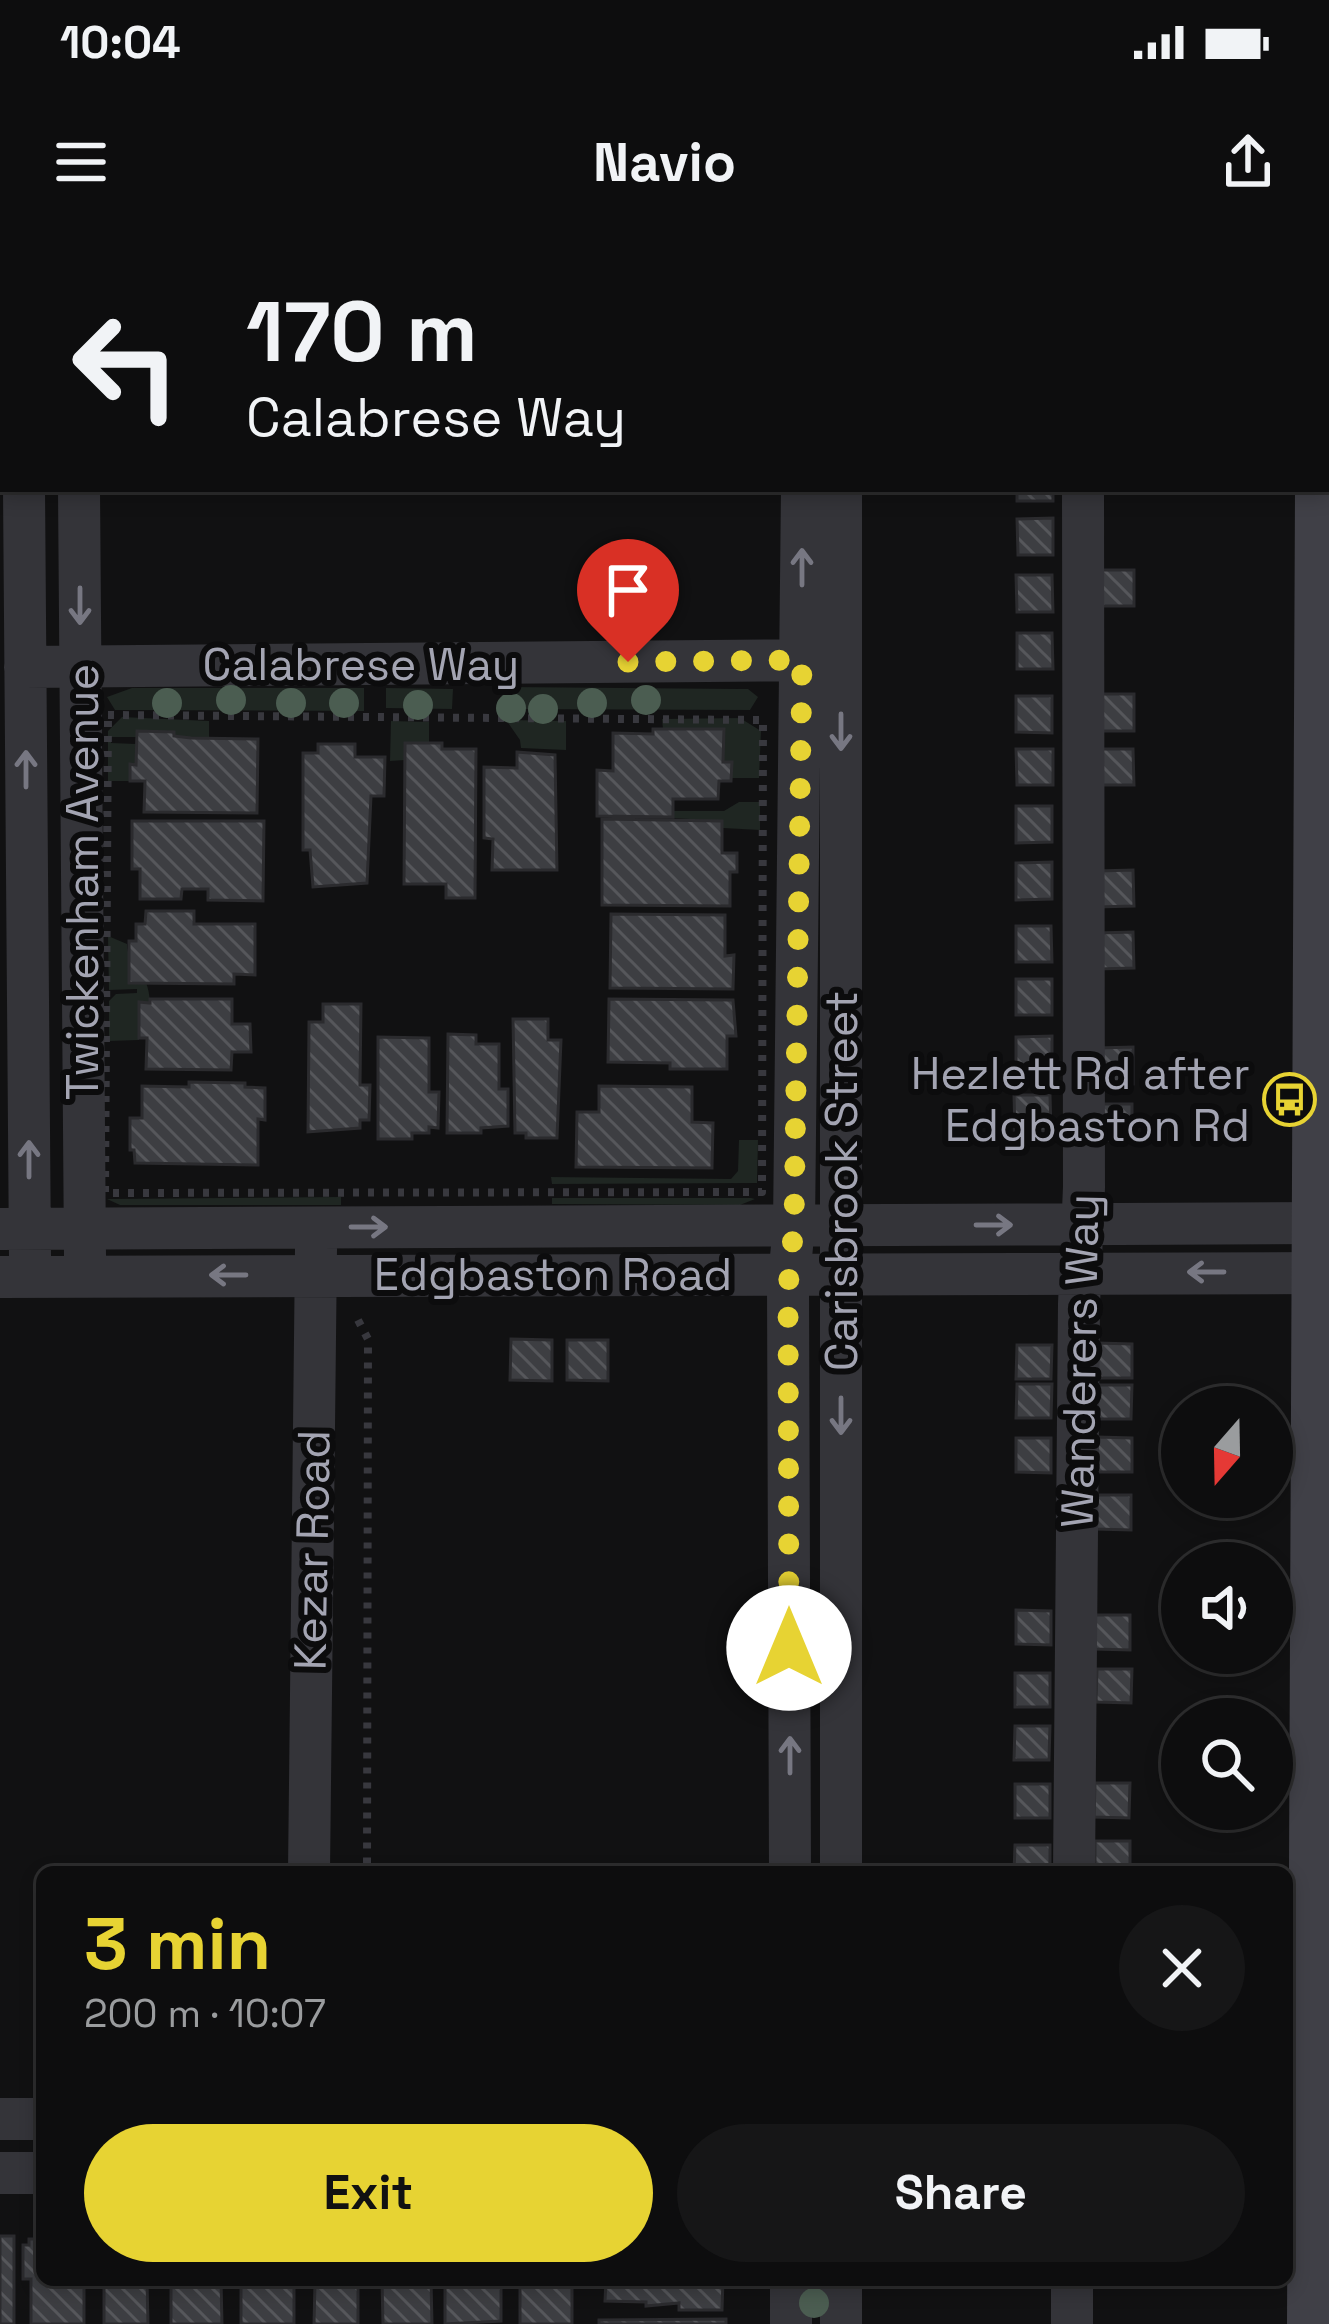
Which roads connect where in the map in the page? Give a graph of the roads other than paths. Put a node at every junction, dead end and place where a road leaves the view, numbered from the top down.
1 (24, 492) edge
2 (79, 492) edge
3 (802, 492) edge
4 (841, 492) edge
5 (1083, 492) edge
6 (1325, 492) edge
7 (822, 660) junction
8 (26, 667) junction
9 (80, 667) junction
10 (1327, 718) edge
11 (1082, 1224) junction
12 (841, 1225) junction
13 (794, 1226) junction
14 (317, 1228) junction
15 (15, 1229) edge
16 (84, 1229) junction
17 (1322, 1248) junction
18 (1081, 1271) junction
19 (841, 1272) junction
20 (788, 1274) junction
21 (315, 1275) junction
22 (15, 1276) edge
23 (85, 1276) junction
24 (309, 1866) edge
25 (790, 1866) edge
26 (841, 1866) edge
27 (1074, 1866) edge
28 (0, 2119) edge
29 (36, 2119) edge
30 (1302, 2147) edge
31 (0, 2173) edge
32 (36, 2173) edge
33 (791, 2286) edge
34 (841, 2286) edge
35 (1072, 2286) edge
36 (790, 2324) edge
37 (841, 2324) edge
38 (1072, 2324) edge
39 (1317, 2324) edge

1 - 8 street, Twickenham Avenue
2 -> 9 street, Twickenham Avenue
7 -> 3 street, Carisbrook Street
4 - 7 street, Carisbrook Street
5 - 11 street, Wanderers Way
6 - 10 main road
7 - 9 street, Calabrese Way
7 -> 12 street, Carisbrook Street
7 - 13 street, Carisbrook Street
8 - 9 street, Calabrese Way
15 -> 8 street, Twickenham Avenue
9 - 16 street, Twickenham Avenue
10 - 17 main road
12 -> 11 street, Edgbaston Road
11 - 17 street, Edgbaston Road
11 - 18 street, Wanderers Way
12 - 13 street, Edgbaston Road
12 - 19 street, Carisbrook Street
14 -> 13 street, Edgbaston Road
13 - 20 street, Carisbrook Street
14 - 16 street, Edgbaston Road
14 - 21 street, Kezar Road
15 - 16 street, Edgbaston Road
15 - 22 street, Twickenham Avenue
16 - 23 street, Twickenham Avenue
17 -> 18 street, Edgbaston Road
17 - 30 main road
18 - 19 street, Edgbaston Road
18 - 27 street, Wanderers Way
19 - 20 street, Edgbaston Road
19 -> 26 street, Carisbrook Street
20 - 21 street, Edgbaston Road
25 -> 20 street, Carisbrook Street
21 -> 23 street, Edgbaston Road
21 - 24 street, Kezar Road
22 - 23 street, Edgbaston Road
28 - 29 street
30 - 39 main road
31 - 32 street
33 - 36 street
34 - 37 street
35 - 38 street

